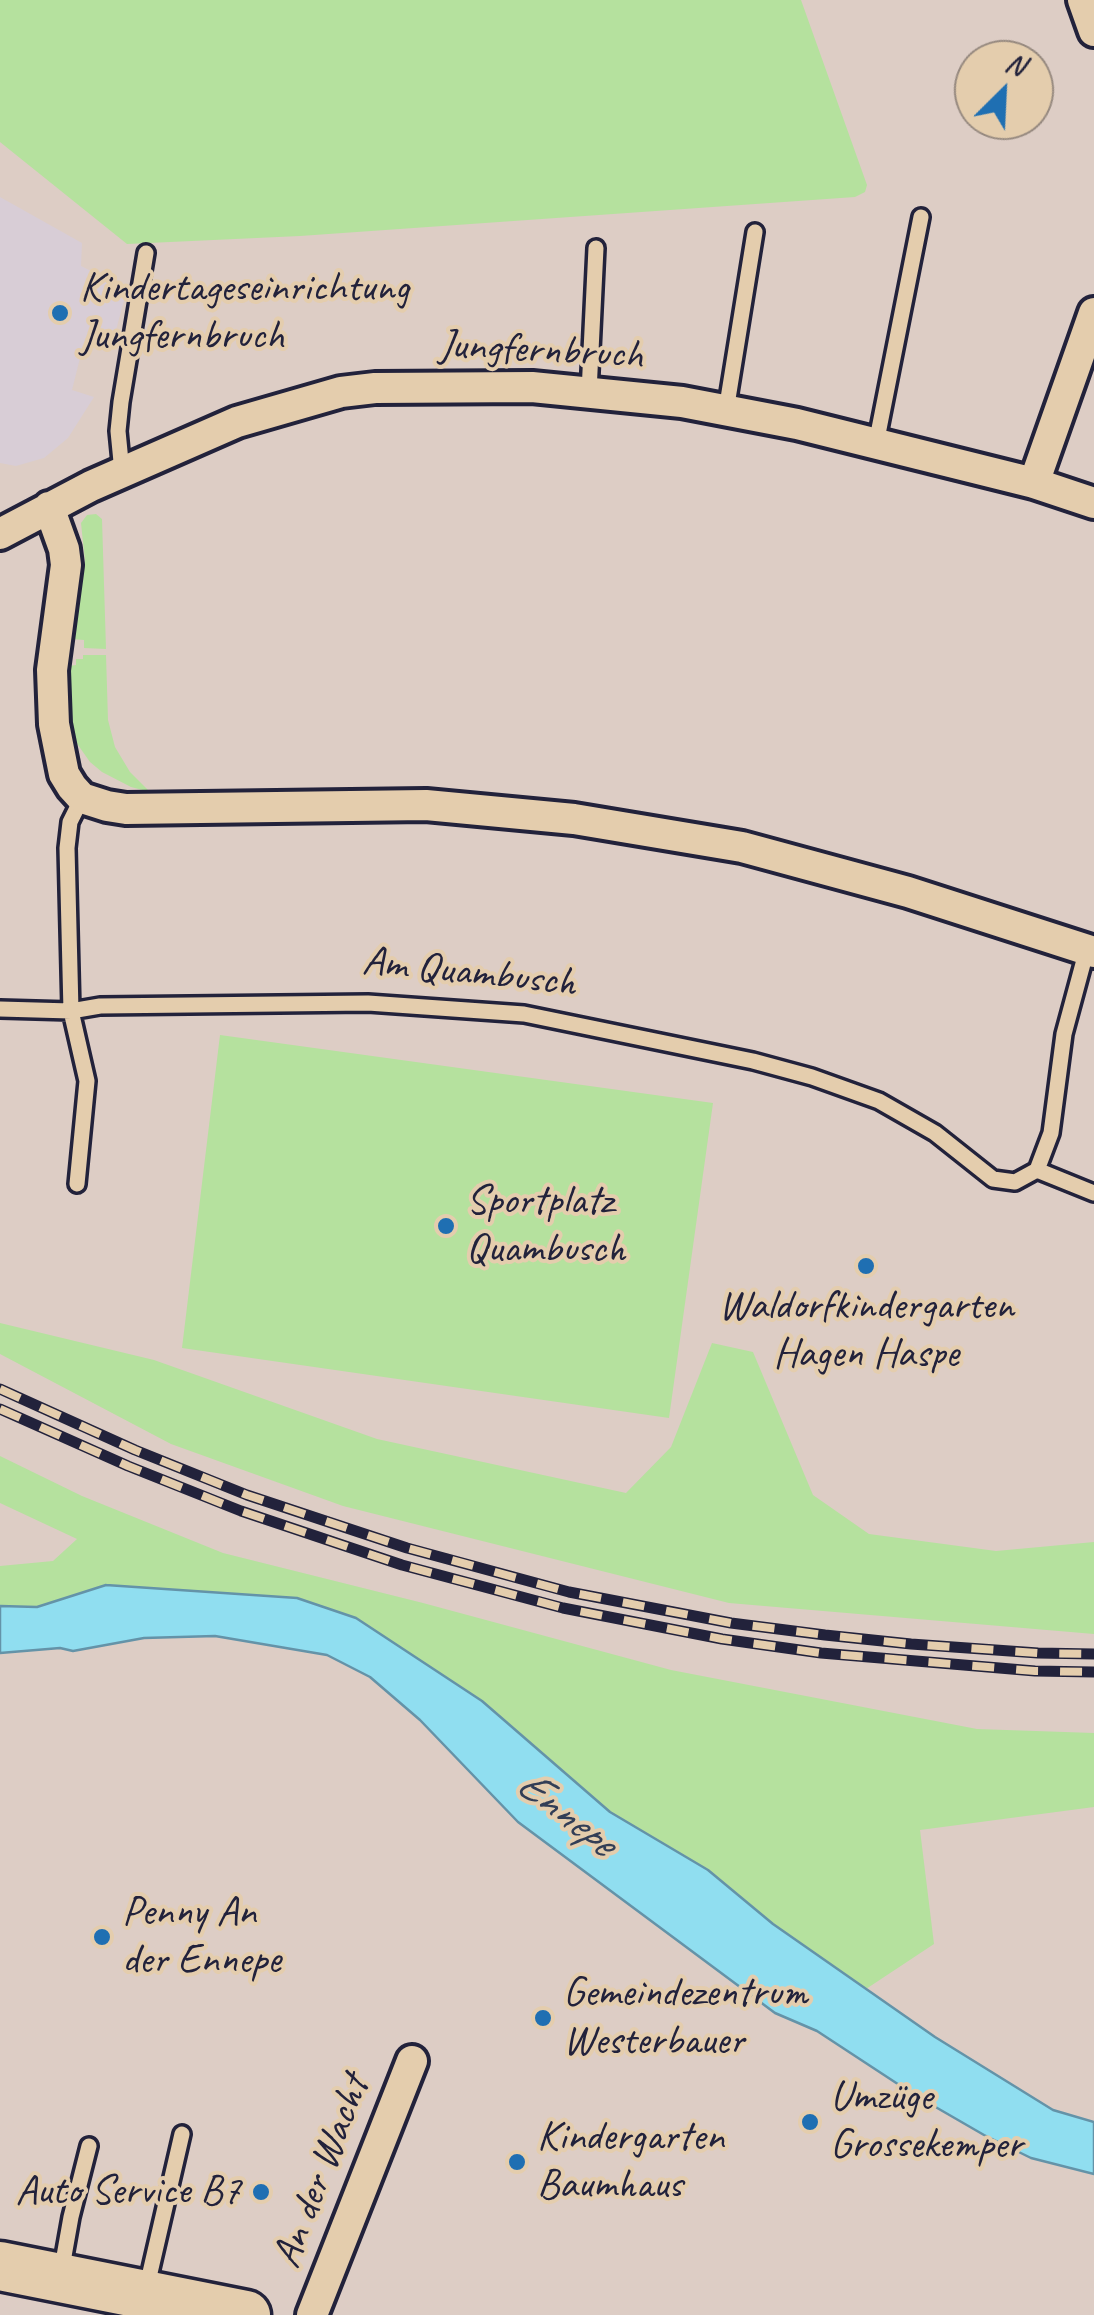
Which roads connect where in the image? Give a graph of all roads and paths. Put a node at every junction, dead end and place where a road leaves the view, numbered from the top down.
1 (1083, 0) edge
2 (1094, 31) edge
3 (922, 217) dead end
4 (755, 232) dead end
5 (596, 248) dead end
6 (146, 253) dead end
7 (1094, 314) edge
8 (588, 392) junction
9 (726, 411) junction
10 (876, 444) junction
11 (122, 472) junction
12 (1034, 482) junction
13 (1094, 503) edge
14 (49, 507) junction
15 (0, 534) edge
16 (82, 798) junction
17 (1092, 943) edge
18 (0, 1010) edge
19 (71, 1010) junction
20 (1037, 1170) junction
21 (77, 1184) dead end
22 (1094, 1194) edge
23 (412, 2061) dead end
24 (182, 2134) dead end
25 (89, 2146) dead end
26 (0, 2266) edge
27 (61, 2277) junction
28 (146, 2294) junction
29 (246, 2315) edge
30 (312, 2315) edge

1 - 2 street
3 - 10 lane
4 - 9 lane
5 - 8 lane
6 - 11 lane
7 - 12 street
8 - 9 street, Jungfernbruch
8 - 11 street, Jungfernbruch
9 - 10 street, Jungfernbruch
10 - 12 street, Jungfernbruch
11 - 14 street, Jungfernbruch
12 - 13 street, Jungfernbruch
14 - 15 street, Jungfernbruch
14 - 16 street
16 - 17 street
16 - 19 lane
17 - 20 lane
18 - 19 lane, Am Quambusch
19 - 20 lane, Am Quambusch
19 - 21 lane
20 - 22 lane
23 - 30 street, An der Wacht
24 - 28 lane
25 - 27 lane
26 - 27 main road
27 - 28 main road
28 - 29 main road

